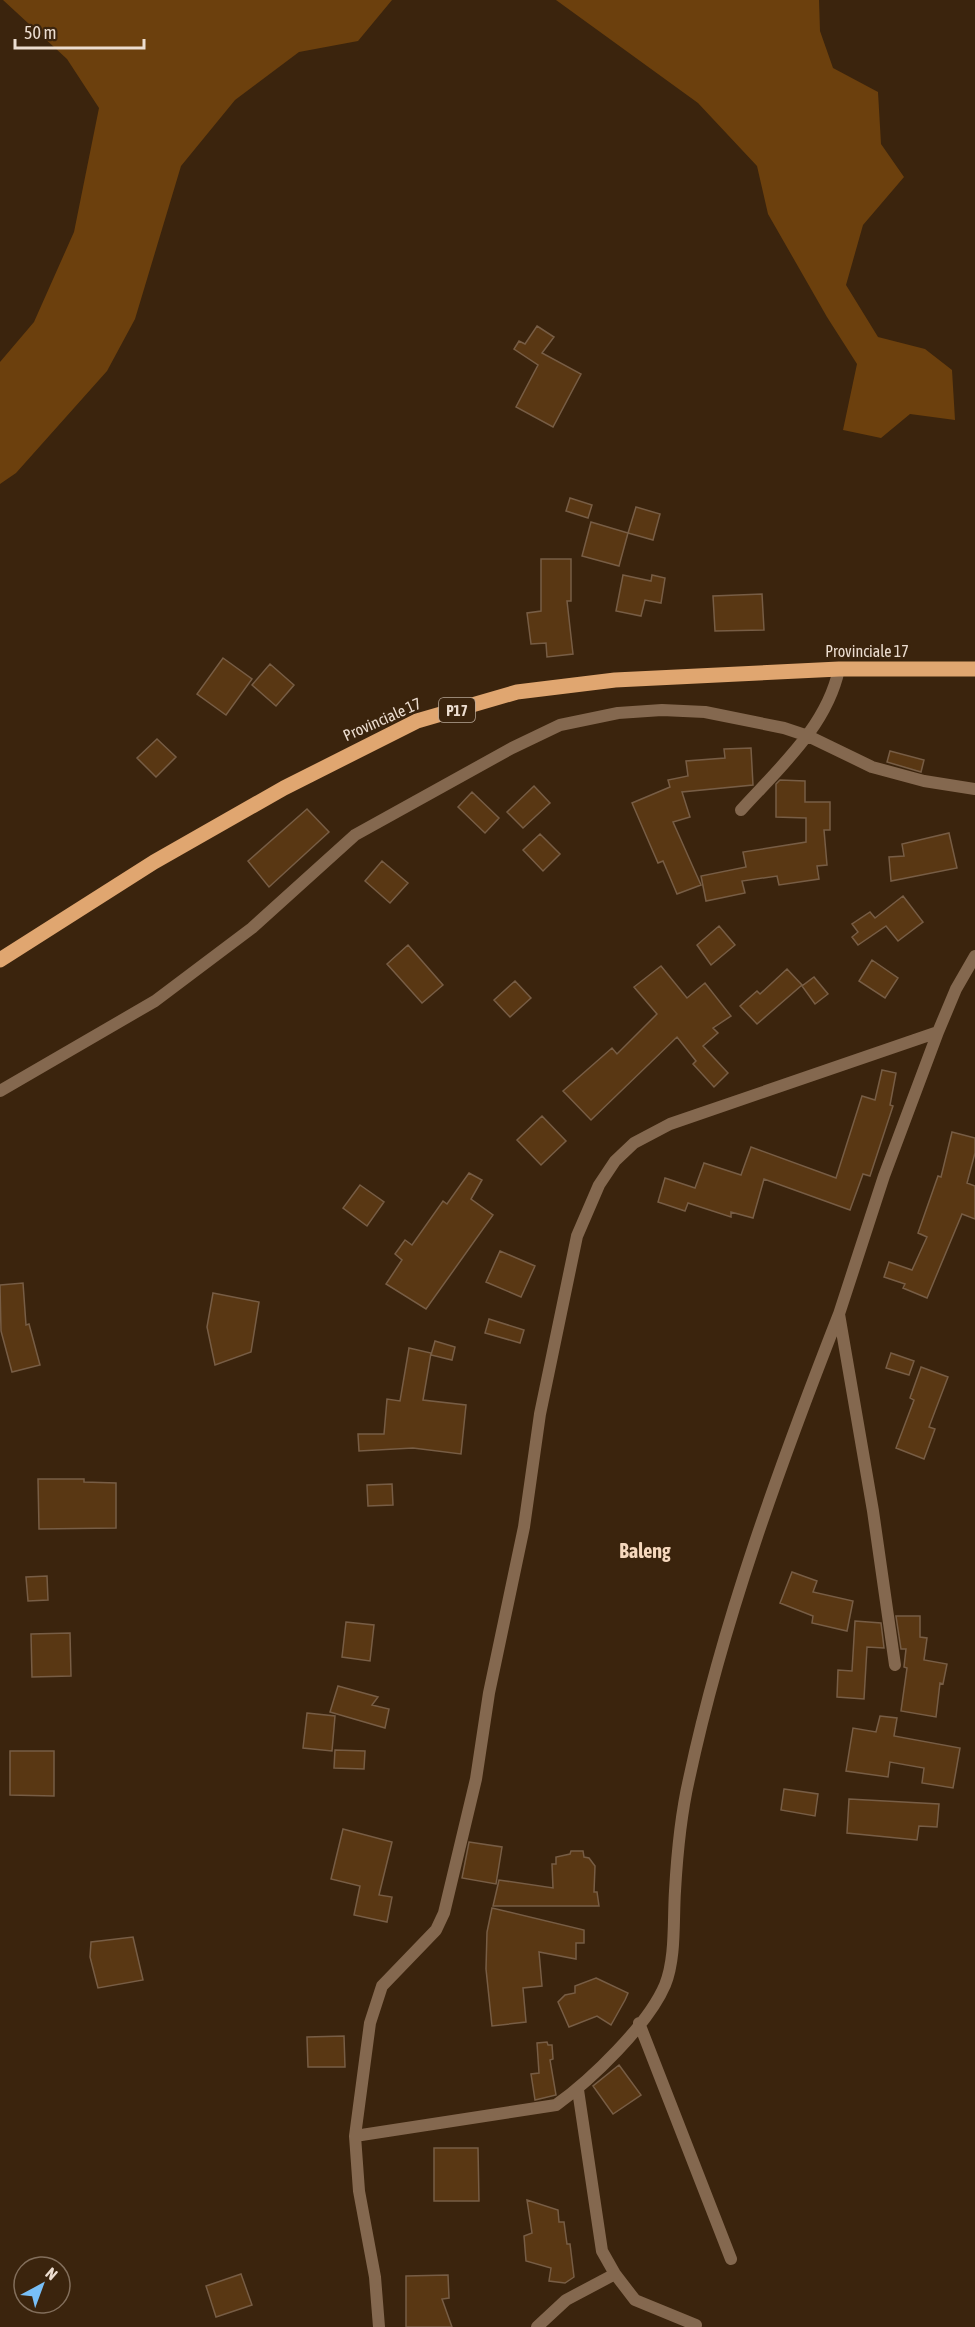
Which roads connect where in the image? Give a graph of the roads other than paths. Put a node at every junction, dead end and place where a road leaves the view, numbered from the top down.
1 (839, 669) junction
2 (975, 669) edge
3 (808, 736) junction
4 (975, 789) edge
5 (741, 810) dead end
6 (975, 956) edge
7 (0, 960) edge
8 (938, 1032) junction
9 (0, 1090) edge
10 (839, 1314) junction
11 (895, 1665) dead end
12 (639, 2023) junction
13 (578, 2090) junction
14 (355, 2136) junction
15 (731, 2259) dead end
16 (615, 2274) junction
17 (696, 2325) dead end
18 (379, 2327) edge
19 (537, 2327) edge

1 - 2 main road, Provinciale 17 / P17
1 - 3 street
1 - 7 main road, Provinciale 17 / P17
3 - 4 street
3 - 5 street
3 - 9 street
6 - 8 street
8 - 10 street
8 - 14 street
10 - 11 street
10 - 12 street
12 - 13 street
12 - 15 street
13 - 14 street
13 - 16 street
14 - 18 street
16 - 17 street
16 - 19 street

